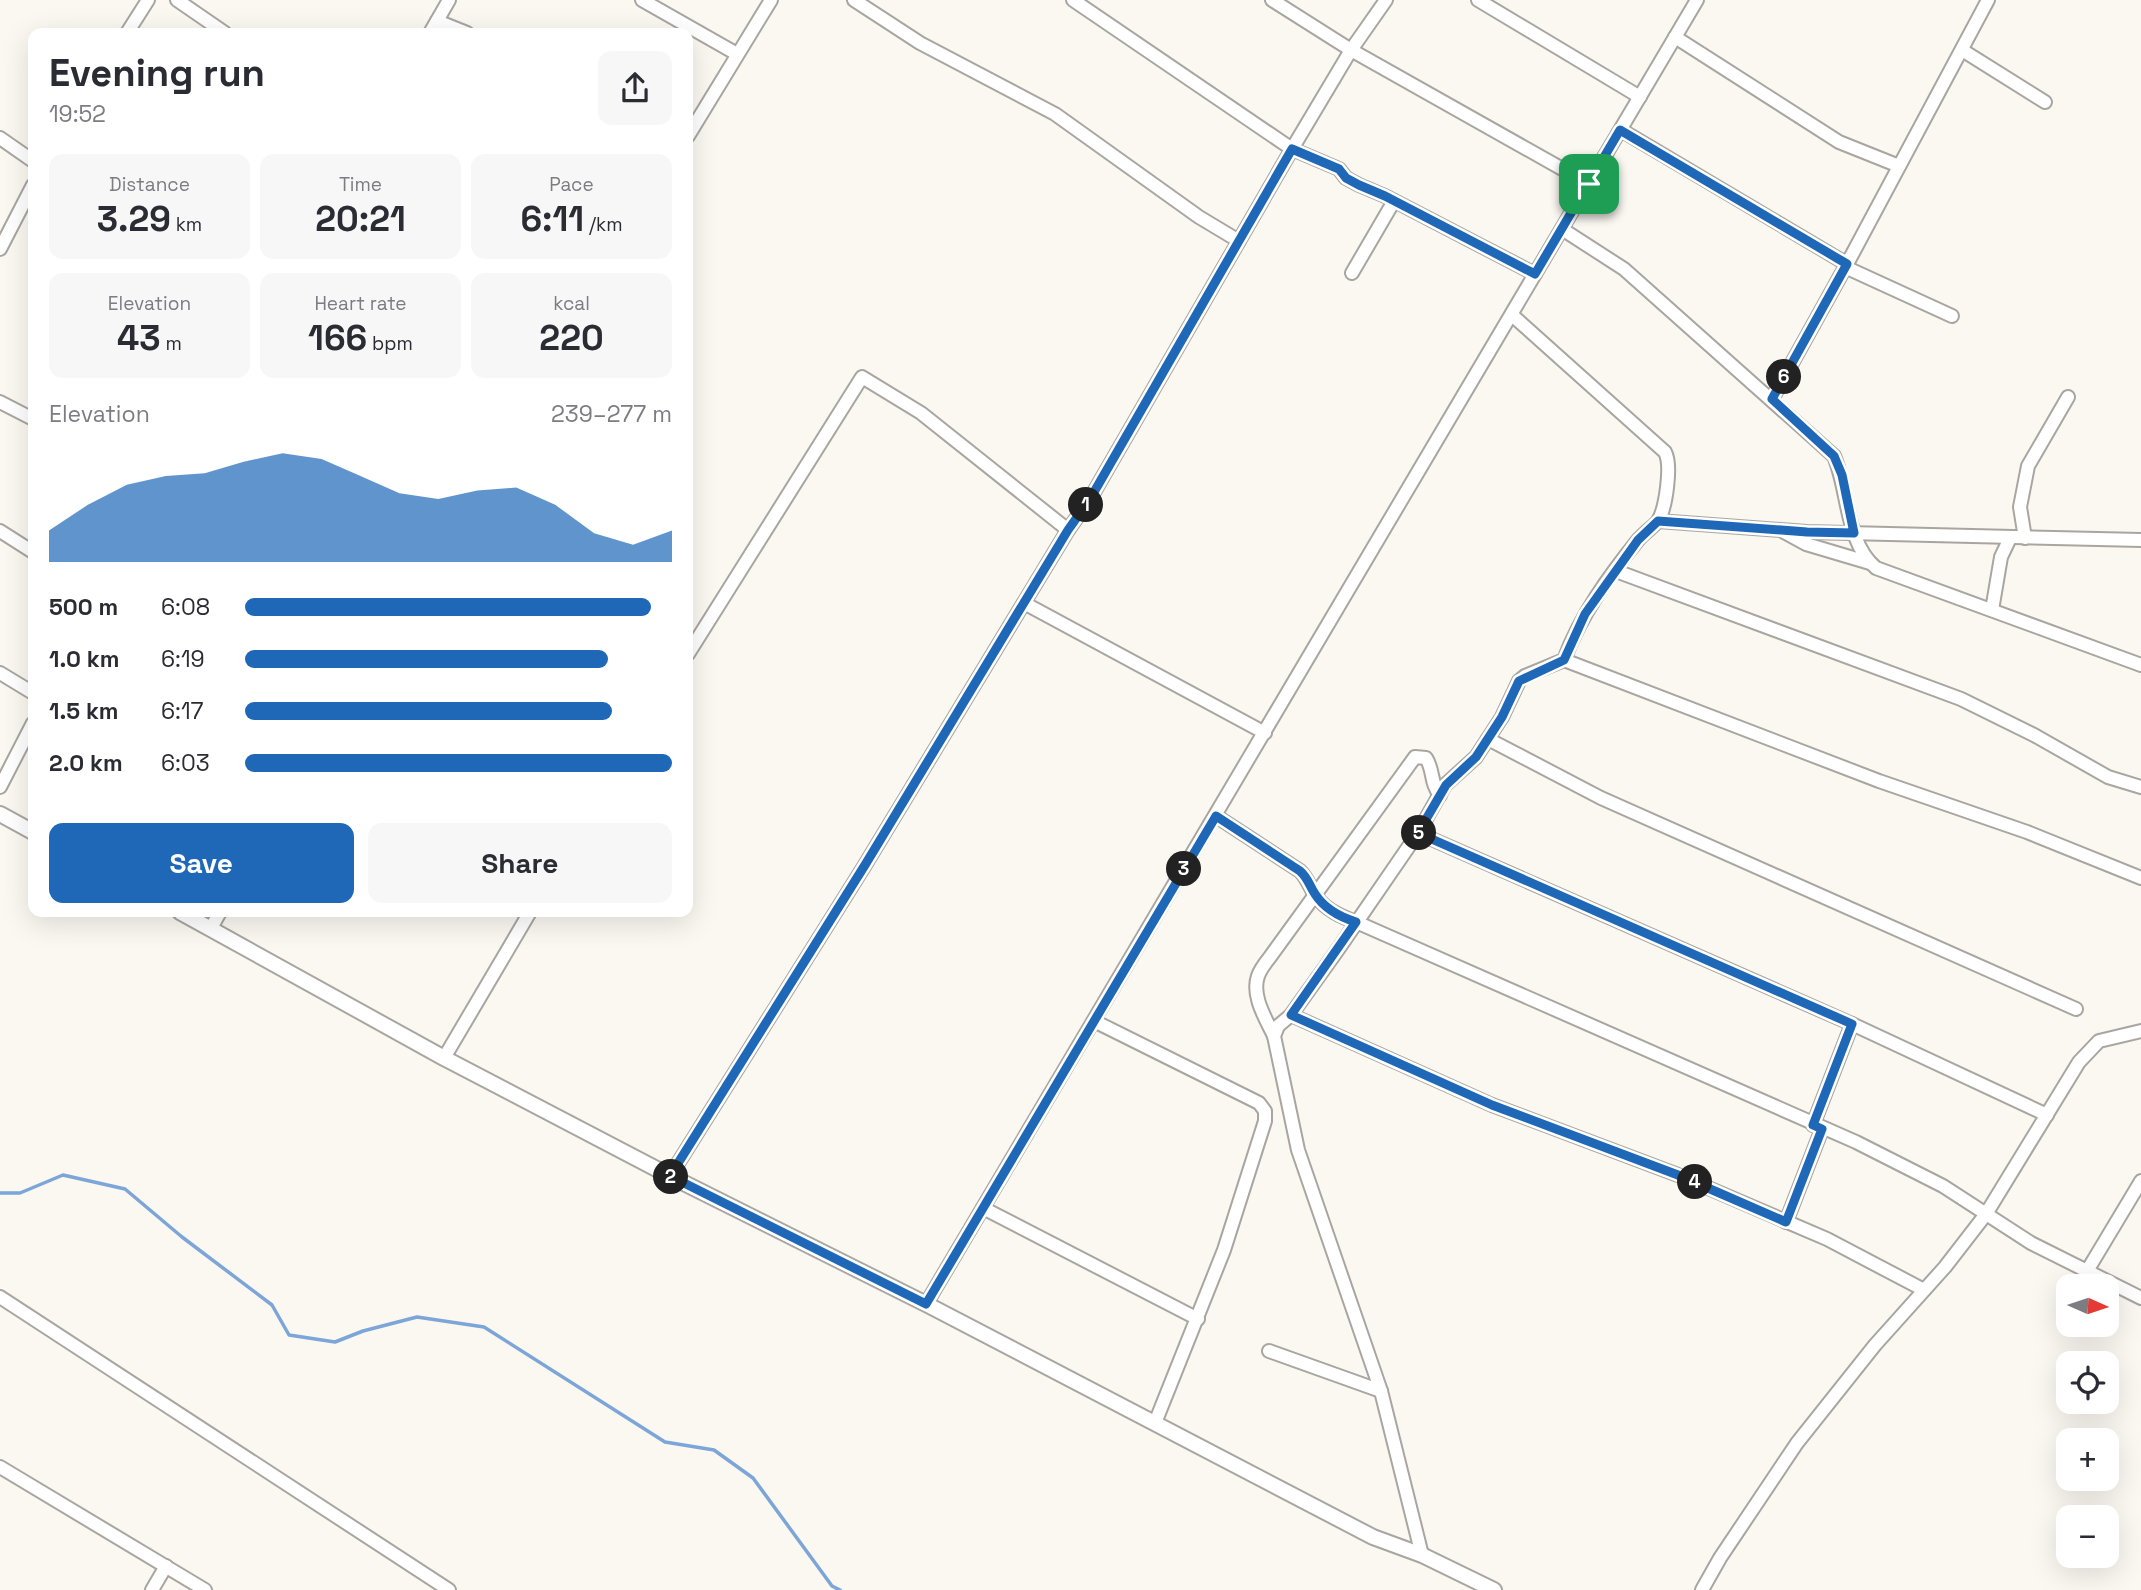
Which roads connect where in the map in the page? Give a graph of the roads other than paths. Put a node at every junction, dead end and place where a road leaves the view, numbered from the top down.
1 (148, 0) edge
2 (177, 0) edge
3 (449, 0) edge
4 (642, 0) edge
5 (771, 0) edge
6 (854, 0) edge
7 (1272, 0) edge
8 (1386, 0) edge
9 (1478, 0) edge
10 (1989, 0) edge
11 (1079, 1) edge
12 (1691, 2) edge
13 (437, 21) junction
14 (130, 28) edge
15 (218, 28) edge
16 (433, 28) edge
17 (454, 28) edge
18 (691, 28) edge
19 (693, 29) edge
20 (1675, 37) junction
21 (1962, 50) junction
22 (1351, 51) junction
23 (737, 54) junction
24 (1640, 97) junction
25 (2046, 103) dead end
26 (693, 128) edge
27 (1620, 130) junction
28 (0, 138) edge
29 (1292, 149) junction
30 (28, 158) edge
31 (1899, 166) junction
32 (1589, 184) junction
33 (28, 195) edge
34 (1394, 201) junction
35 (1562, 229) junction
36 (1239, 241) junction
37 (0, 248) edge
38 (1846, 265) junction
39 (1352, 273) dead end
40 (1535, 274) junction
41 (1512, 315) junction
42 (1952, 316) dead end
43 (2068, 397) dead end
44 (1772, 399) junction
45 (0, 402) edge
46 (28, 416) edge
47 (1658, 521) junction
48 (1068, 530) junction
49 (1781, 530) junction
50 (0, 531) edge
51 (1854, 533) junction
52 (2010, 538) junction
53 (2025, 538) junction
54 (2141, 540) edge
55 (28, 549) edge
56 (1870, 563) junction
57 (1616, 571) junction
58 (1024, 603) junction
59 (1992, 610) junction
60 (693, 646) edge
61 (1564, 660) junction
62 (2141, 665) edge
63 (0, 673) edge
64 (28, 691) edge
65 (28, 733) edge
66 (1265, 733) junction
67 (1488, 739) junction
68 (0, 787) edge
69 (2141, 787) edge
70 (1440, 795) junction
71 (0, 814) edge
72 (1216, 816) junction
73 (28, 829) edge
74 (1418, 833) junction
75 (2141, 878) edge
76 (1314, 893) junction
77 (190, 917) edge
78 (217, 917) edge
79 (527, 917) edge
80 (1356, 922) junction
81 (211, 928) junction
82 (2076, 1009) dead end
83 (1291, 1015) junction
84 (1094, 1021) junction
85 (1852, 1024) junction
86 (2141, 1031) edge
87 (1274, 1036) junction
88 (444, 1058) junction
89 (2047, 1115) junction
90 (1818, 1127) junction
91 (670, 1176) junction
92 (2141, 1181) edge
93 (983, 1208) junction
94 (1986, 1214) junction
95 (1786, 1222) junction
96 (2087, 1271) junction
97 (1924, 1290) junction
98 (0, 1297) edge
99 (2141, 1298) edge
100 (926, 1304) junction
101 (1198, 1319) junction
102 (1269, 1351) dead end
103 (1381, 1391) junction
104 (1155, 1423) junction
105 (0, 1466) edge
106 (1422, 1555) junction
107 (166, 1566) junction
108 (152, 1590) edge
109 (205, 1590) edge
110 (449, 1590) edge
111 (1494, 1590) edge
112 (1702, 1590) edge

1 - 14 street
2 - 15 street
3 - 13 street
4 - 18 street
5 - 23 street
6 - 36 street
7 - 22 street
8 - 22 street
9 - 24 street
10 - 21 street
11 - 29 street
12 - 20 street
13 - 16 street
13 - 17 street
19 - 23 street
20 - 24 street
20 - 31 street
21 - 25 street
21 - 31 street
22 - 29 street
22 - 32 street
23 - 26 street
24 - 27 street
27 - 32 street
27 - 38 street
28 - 30 street
29 - 34 street
29 - 36 street
31 - 38 street
32 - 35 street
33 - 37 street
34 - 39 street
34 - 40 street
35 - 40 street
35 - 44 street
36 - 48 street
38 - 42 street
38 - 44 street
40 - 41 street
41 - 47 street
41 - 66 street
43 - 53 street
44 - 51 street
45 - 46 street
47 - 49 street
47 - 57 street
48 - 58 street
48 - 60 street
49 - 51 street
49 - 56 street
50 - 55 street
51 - 52 street
51 - 56 street
52 - 53 street
52 - 59 street
53 - 54 street
56 - 59 street
57 - 61 street
57 - 69 street
58 - 66 street
58 - 91 street
59 - 62 street
61 - 67 street
61 - 75 street
63 - 64 street
65 - 68 street
66 - 72 street
67 - 70 street
67 - 82 street
70 - 74 street
70 - 76 street
71 - 73 street
72 - 76 street
72 - 84 street
74 - 80 street
74 - 85 street
76 - 80 street
76 - 87 street
77 - 81 street
78 - 81 street
79 - 88 street
80 - 83 street
80 - 90 street
81 - 88 street
83 - 87 street
83 - 95 street
84 - 93 street
84 - 101 street
85 - 89 street
85 - 90 street
86 - 89 street
87 - 103 street
88 - 91 street
89 - 94 street
90 - 94 street
90 - 95 street
91 - 100 street
92 - 96 street
93 - 100 street
93 - 101 street
94 - 96 street
94 - 97 street
95 - 97 street
96 - 99 street
97 - 112 street
98 - 110 street
100 - 104 street
101 - 104 street
102 - 103 street
103 - 106 street
104 - 106 street
105 - 107 street
106 - 111 street
107 - 108 street
107 - 109 street

